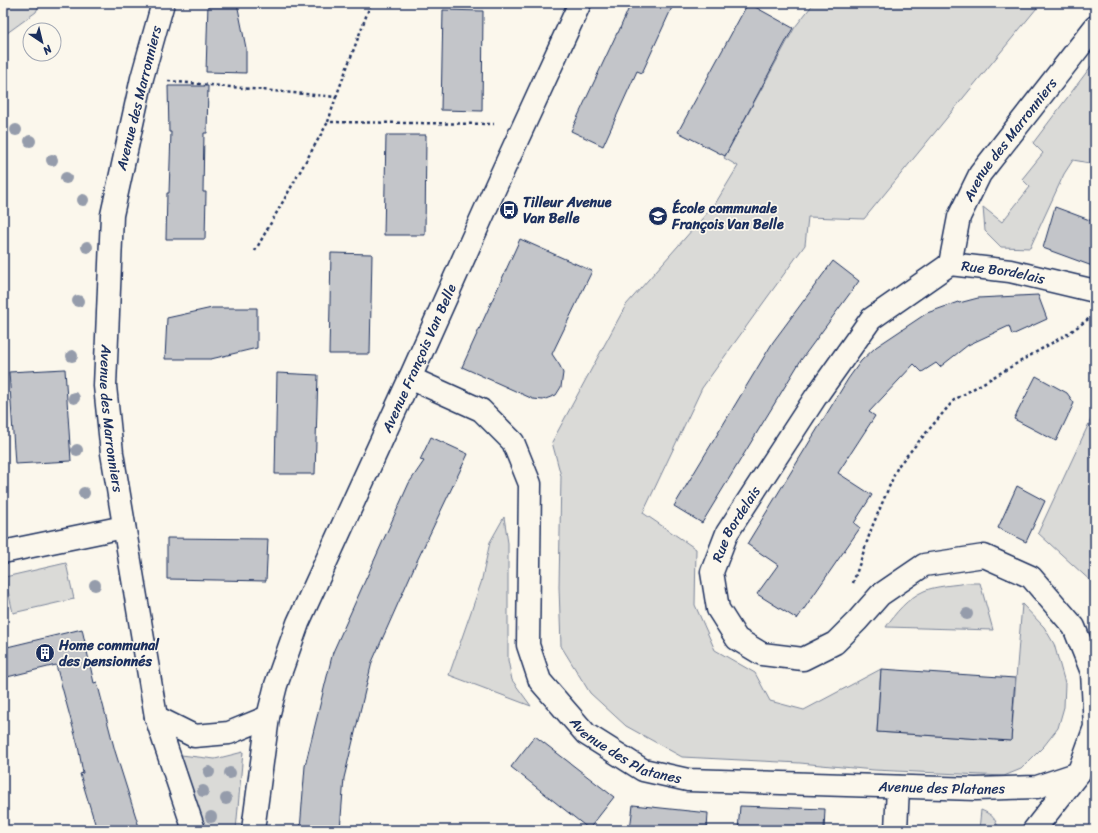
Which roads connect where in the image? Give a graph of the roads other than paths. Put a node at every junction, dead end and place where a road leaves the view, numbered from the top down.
1 (163, 3) edge
2 (580, 3) edge
3 (1095, 27) edge
4 (950, 264) junction
5 (1095, 291) edge
6 (410, 378) junction
7 (124, 527) junction
8 (3, 552) edge
9 (156, 717) junction
10 (268, 717) junction
11 (1086, 770) edge
12 (898, 787) junction
13 (194, 830) edge
14 (253, 830) edge
15 (896, 830) edge
16 (1034, 830) edge

1 - 7 street, Avenue des Marronniers
2 - 6 street, Avenue François Van Belle
3 - 4 street, Avenue des Marronniers
4 - 5 street, Rue Bordelais
4 - 11 street, Rue Bordelais
6 - 10 street, Avenue François Van Belle
6 - 12 street, Avenue des Platanes
7 - 8 street
7 - 9 street, Avenue des Marronniers
9 - 10 street
9 - 13 street, Avenue des Marronniers
10 - 14 street, Avenue François Van Belle
11 - 12 street, Avenue des Platanes
11 - 16 street, Rue Bordelais
12 - 15 street

